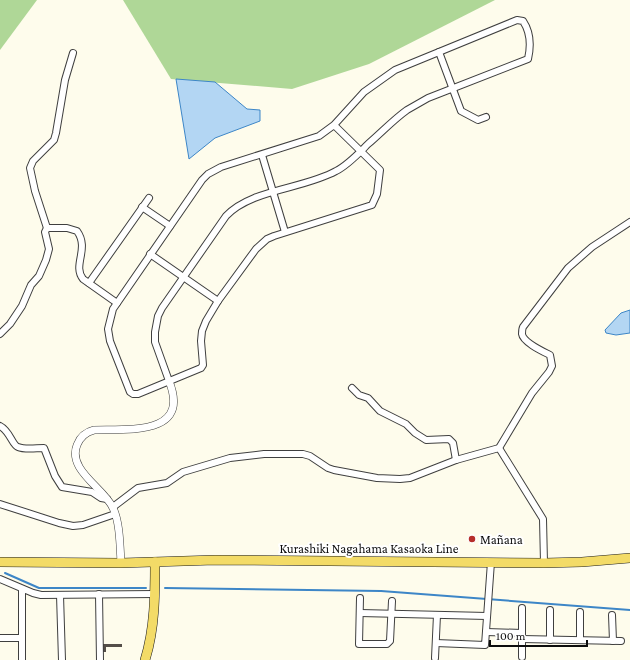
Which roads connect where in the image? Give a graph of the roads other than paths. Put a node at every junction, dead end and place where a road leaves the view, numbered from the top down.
1 (439, 52) junction
2 (73, 53) dead end
3 (453, 88) junction
4 (486, 117) dead end
5 (334, 125) junction
6 (360, 152) junction
7 (262, 154) junction
8 (274, 193) junction
9 (148, 198) dead end
10 (142, 207) junction
11 (630, 222) edge
12 (170, 226) junction
13 (47, 228) junction
14 (285, 232) junction
15 (150, 254) junction
16 (184, 277) junction
17 (89, 283) junction
18 (218, 301) junction
19 (117, 303) junction
20 (0, 334) edge
21 (169, 381) junction
22 (352, 388) dead end
23 (0, 426) edge
24 (499, 448) junction
25 (456, 460) junction
26 (107, 499) junction
27 (0, 504) edge
28 (114, 510) junction
29 (630, 558) edge
30 (0, 562) edge
31 (155, 562) junction
32 (491, 562) junction
33 (121, 563) junction
34 (544, 563) junction
35 (0, 579) edge
36 (22, 589) junction
37 (99, 594) junction
38 (154, 594) junction
39 (60, 595) junction
40 (360, 598) dead end
41 (392, 601) dead end
42 (522, 608) dead end
43 (550, 610) dead end
44 (580, 612) dead end
45 (360, 613) junction
46 (391, 613) junction
47 (437, 615) junction
48 (612, 615) dead end
49 (487, 616) junction
50 (486, 632) junction
51 (522, 636) junction
52 (0, 638) edge
53 (22, 638) junction
54 (550, 640) junction
55 (580, 640) junction
56 (613, 641) junction
57 (621, 641) dead end
58 (436, 643) junction
59 (522, 657) dead end
60 (435, 658) dead end
61 (22, 660) edge
62 (62, 660) edge
63 (100, 660) edge
64 (145, 660) edge

1 - 3 street
1 - 3 street
1 - 5 street
2 - 13 street
3 - 4 street
3 - 6 street
5 - 6 street
5 - 7 street
6 - 8 street
6 - 14 street
7 - 8 street
7 - 12 street
8 - 14 street
8 - 16 street
9 - 10 street
10 - 12 street
10 - 17 street
11 - 24 street
12 - 15 street
13 - 17 street
13 - 20 street
14 - 18 street
15 - 16 street
15 - 19 street
16 - 18 street
16 - 21 street
17 - 19 street
18 - 21 street
19 - 21 street
21 - 26 street
22 - 25 street
23 - 26 street
24 - 25 street
24 - 34 street
25 - 28 street
26 - 28 street
27 - 28 street
28 - 33 street
29 - 34 main road, Kurashiki Nagahama Kasaoka Line
30 - 33 main road, Kurashiki Nagahama Kasaoka Line
31 - 32 main road, Kurashiki Nagahama Kasaoka Line
31 - 33 main road, Kurashiki Nagahama Kasaoka Line
31 - 38 main road
32 - 34 main road, Kurashiki Nagahama Kasaoka Line
32 - 49 street
35 - 36 street
36 - 39 street
36 - 53 street
37 - 38 street
37 - 39 street
37 - 63 street
38 - 64 main road
39 - 62 street
40 - 45 street
41 - 46 street
42 - 51 street
43 - 54 street
44 - 55 street
45 - 46 street
45 - 46 street
46 - 47 street
47 - 49 street
47 - 58 street
48 - 56 street
49 - 50 street
50 - 51 street
50 - 58 street
51 - 54 street
51 - 59 street
52 - 53 street
53 - 61 street
54 - 55 street
55 - 56 street
56 - 57 street
58 - 60 street

